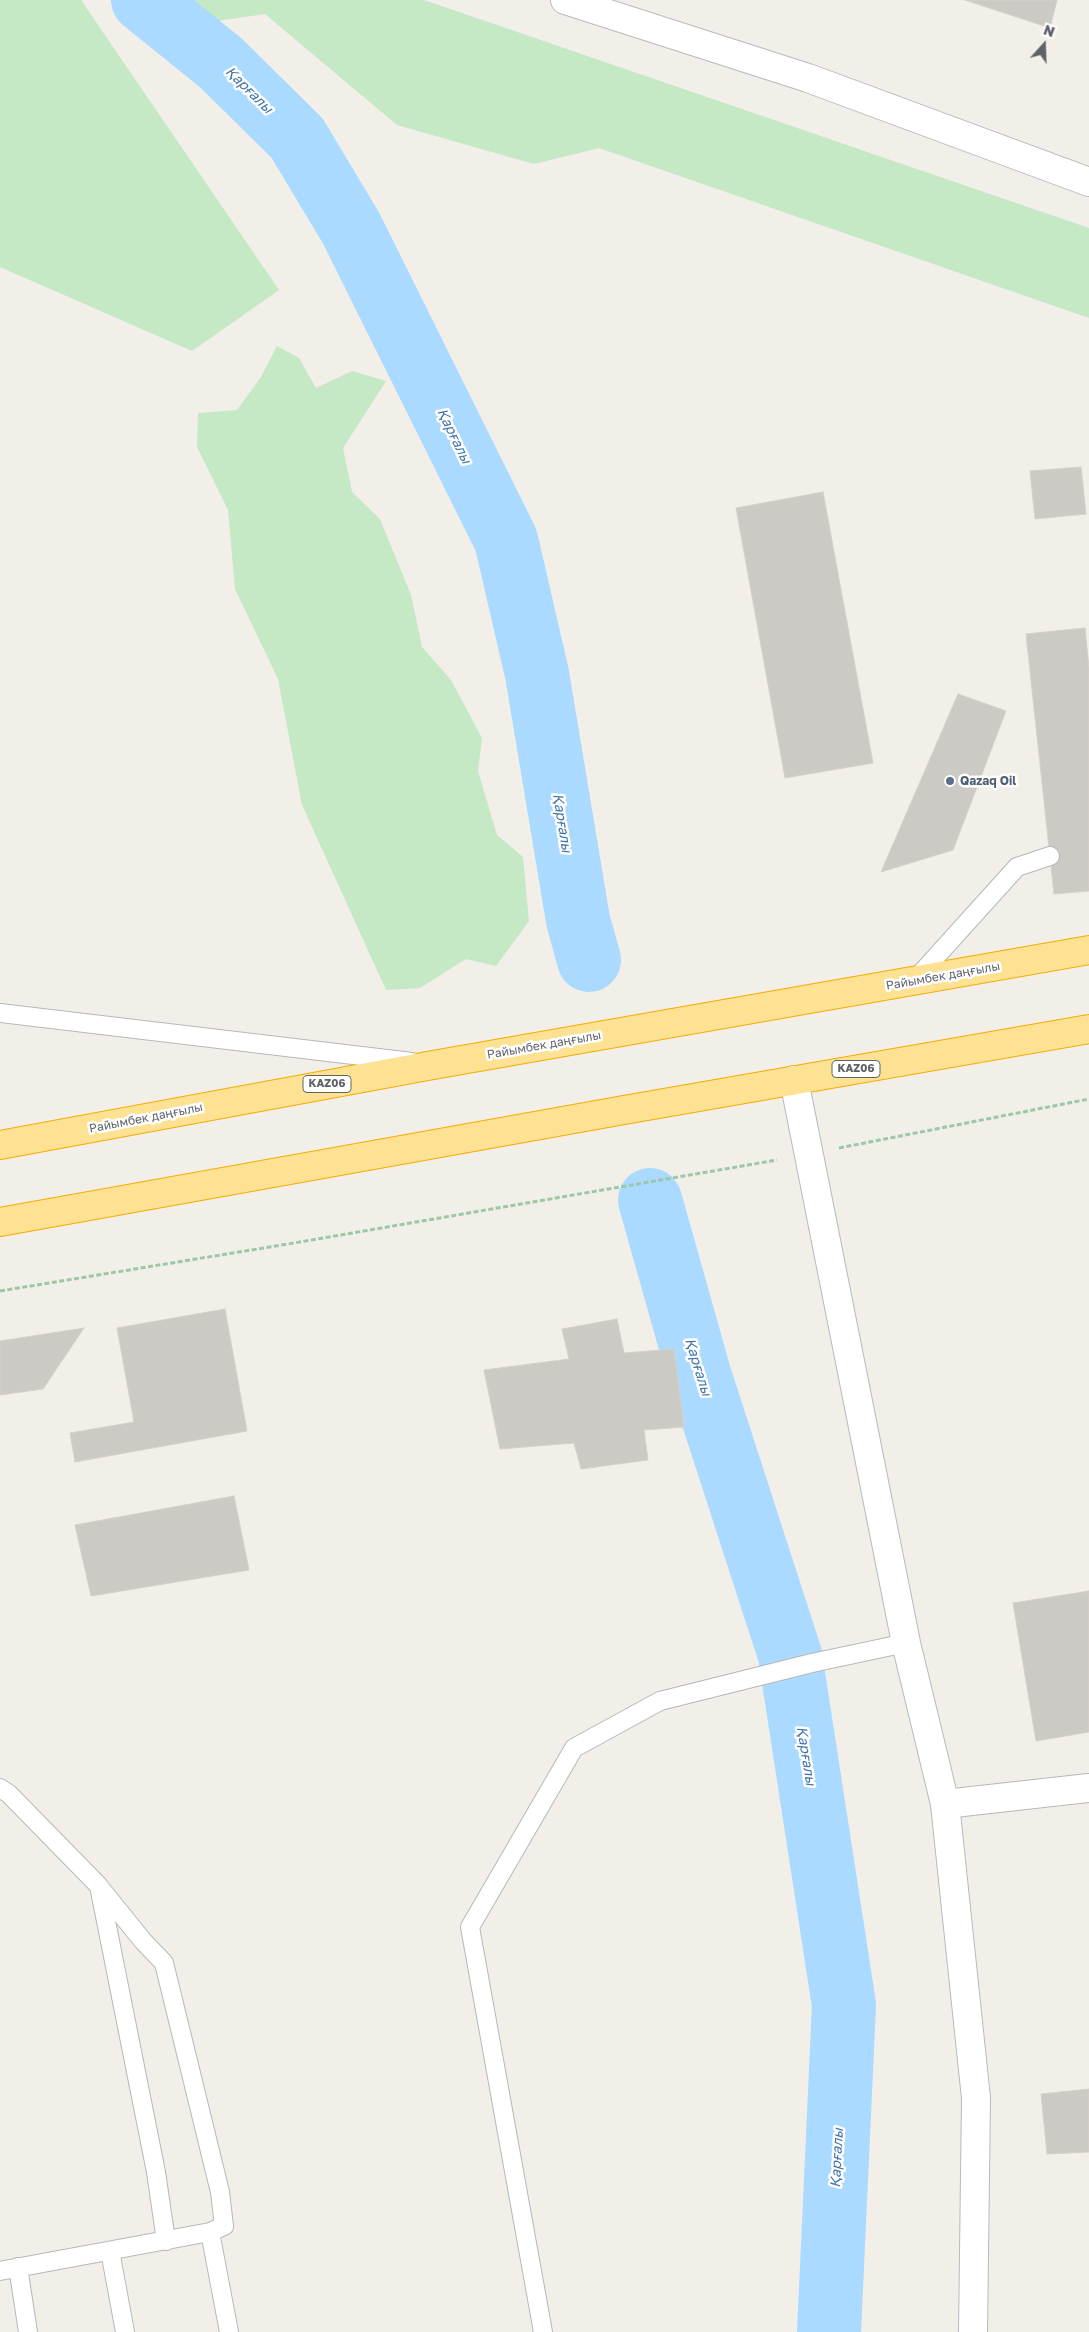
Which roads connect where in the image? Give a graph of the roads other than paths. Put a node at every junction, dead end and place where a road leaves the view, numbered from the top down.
1 (565, 0) edge
2 (1089, 182) edge
3 (1050, 856) dead end
4 (1089, 950) edge
5 (914, 981) junction
6 (0, 1014) edge
7 (1089, 1029) edge
8 (433, 1064) junction
9 (794, 1080) junction
10 (0, 1145) edge
11 (0, 1222) edge
12 (906, 1643) junction
13 (0, 1788) edge
14 (1089, 1788) edge
15 (945, 1804) junction
16 (100, 1886) junction
17 (210, 2232) junction
18 (166, 2241) junction
19 (110, 2251) junction
20 (18, 2267) junction
21 (0, 2271) edge
22 (28, 2332) edge
23 (125, 2332) edge
24 (229, 2332) edge
25 (543, 2332) edge
26 (973, 2332) edge

1 - 2 street
3 - 5 lane
4 - 5 highway, Райымбек даңғылы / KАZ06
5 - 8 highway, Райымбек даңғылы / KАZ06
6 - 8 lane
7 - 9 highway, KАZ06
8 - 10 highway, Райымбек даңғылы / KАZ06
9 - 11 highway, KАZ06
9 - 12 street
12 - 15 street
12 - 25 lane
13 - 16 lane
14 - 15 street
15 - 26 street
16 - 17 lane
16 - 18 lane
17 - 18 lane
17 - 24 lane
18 - 19 lane
19 - 20 lane
19 - 23 lane
20 - 21 lane
20 - 22 lane

